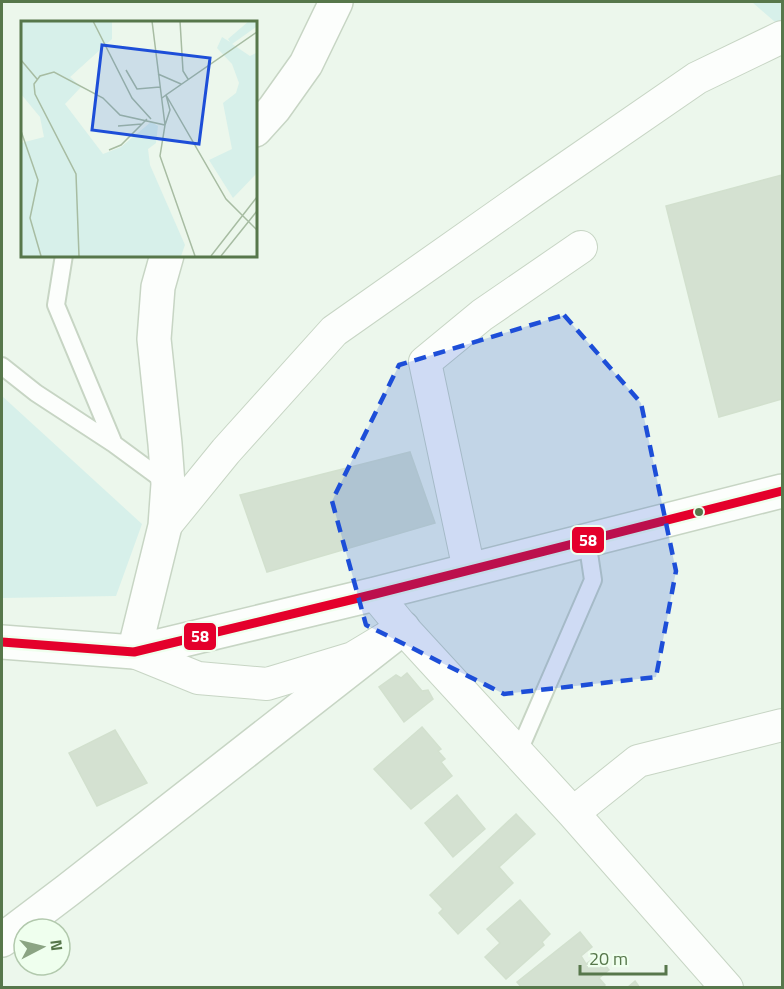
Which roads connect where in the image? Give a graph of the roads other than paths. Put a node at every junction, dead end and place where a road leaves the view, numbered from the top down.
1 (336, 2) edge
2 (783, 38) edge
3 (256, 129) edge
4 (581, 247) dead end
5 (64, 256) edge
6 (167, 256) edge
7 (2, 366) edge
8 (114, 444) junction
9 (168, 483) junction
10 (783, 491) edge
11 (165, 526) junction
12 (587, 540) junction
13 (469, 570) junction
14 (375, 594) junction
15 (403, 628) junction
16 (2, 642) edge
17 (134, 652) junction
18 (783, 725) edge
19 (518, 753) junction
20 (573, 813) junction
21 (2, 940) edge
22 (727, 987) edge

1 - 3 street
2 - 11 street
4 - 13 street
5 - 8 lane
6 - 9 street
7 - 8 lane
8 - 9 lane
9 - 11 street
10 - 12 street
11 - 17 street
12 - 13 street
12 - 19 lane
13 - 14 street
14 - 15 street
14 - 17 street
15 - 17 street
15 - 19 street
15 - 21 street
16 - 17 street
18 - 20 street
19 - 20 street
20 - 22 street

